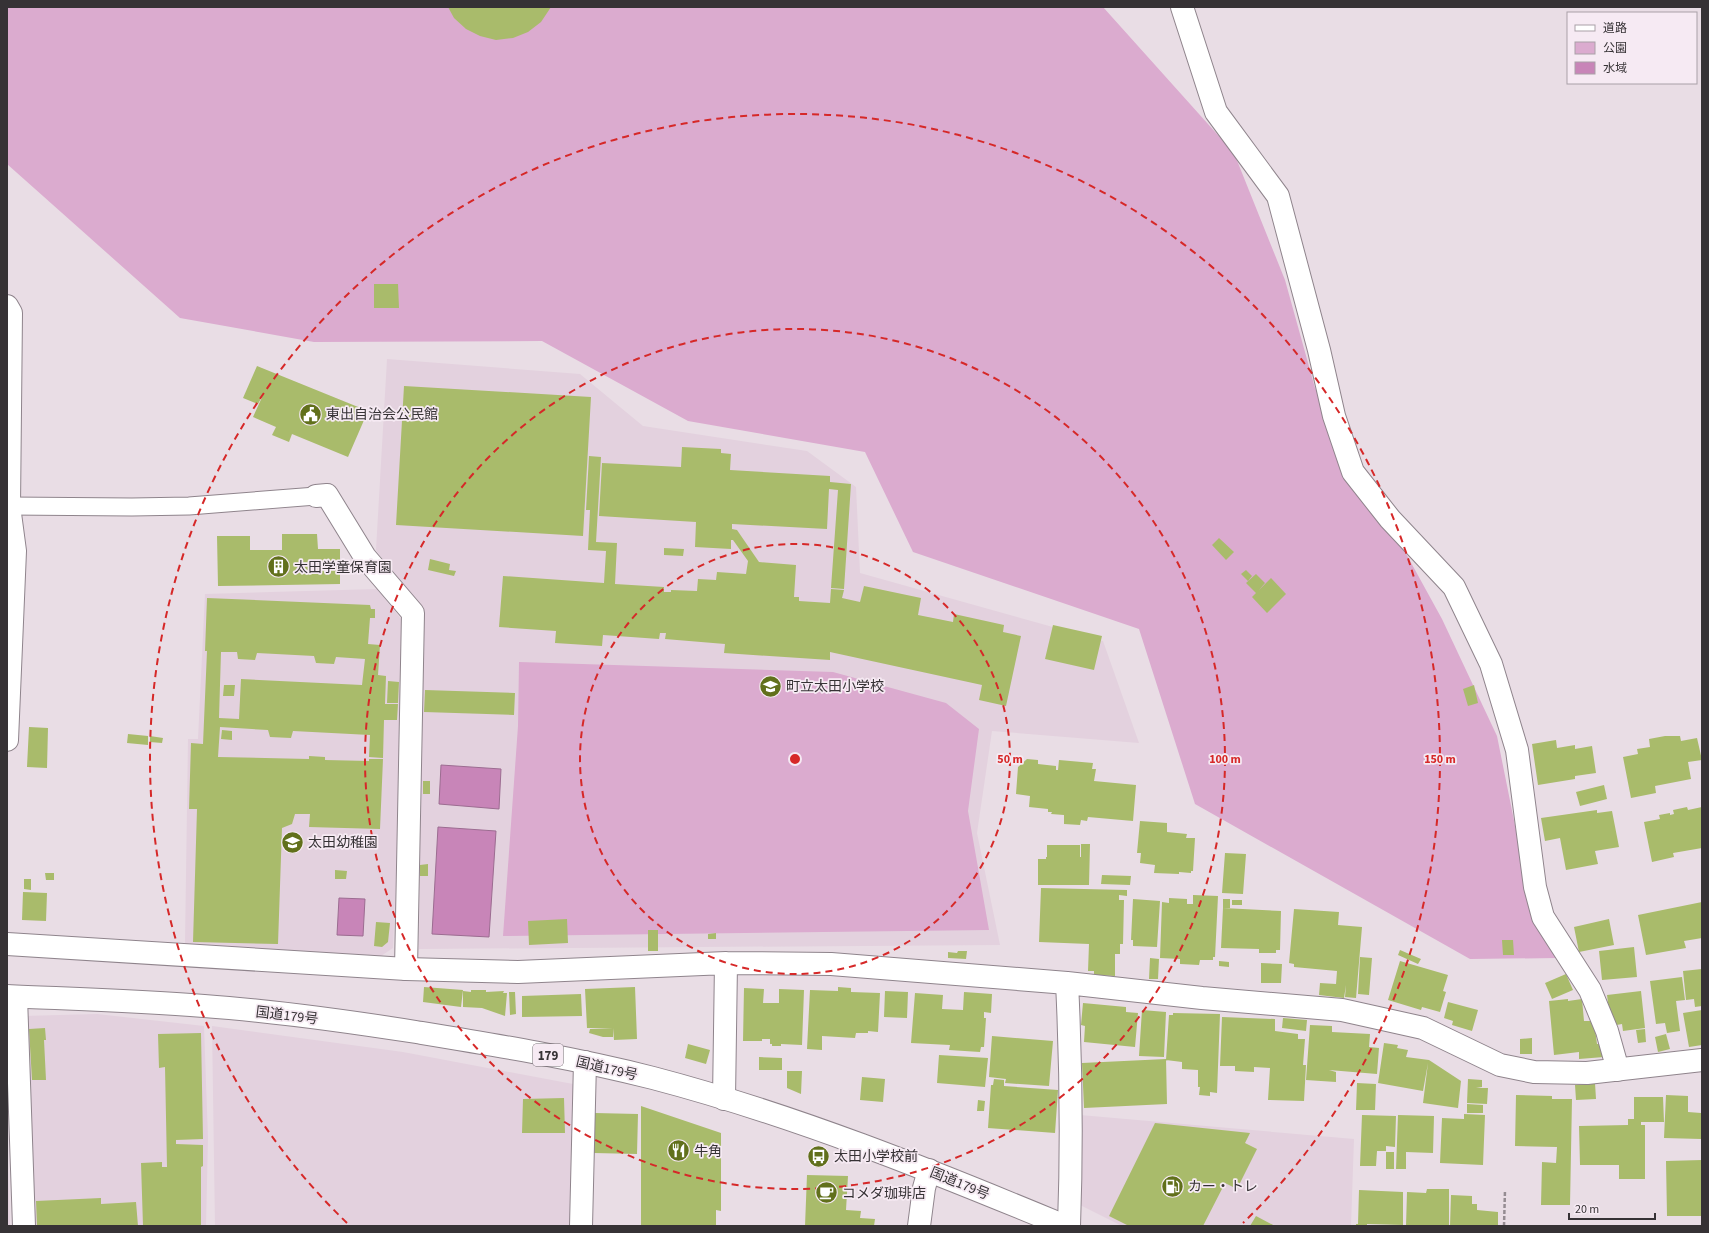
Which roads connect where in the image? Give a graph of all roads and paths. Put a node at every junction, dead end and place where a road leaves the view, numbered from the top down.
1 (1182, 7) edge
2 (7, 306) edge
3 (316, 496) joint
4 (8, 506) edge
5 (7, 740) edge
6 (7, 944) edge
7 (726, 963) junction
8 (406, 970) junction
9 (1067, 983) junction
10 (12, 996) edge
11 (1702, 1060) edge
12 (585, 1062) junction
13 (1618, 1070) junction
14 (724, 1099) junction
15 (929, 1170) junction
16 (1505, 1190) dead end
17 (24, 1226) edge
18 (581, 1226) edge
19 (919, 1226) edge
20 (1065, 1226) edge
21 (1069, 1226) edge
22 (1504, 1226) edge

1 - 13 main road
2 - 4 main road
3 - 4 lane
3 - 8 main road
4 - 5 main road
6 - 8 main road
7 - 8 main road
7 - 9 main road
7 - 14 main road
9 - 13 main road
9 - 21 main road
10 - 12 main road, 国道179号 / 179
10 - 17 main road
11 - 13 main road
12 - 14 main road, 国道179号 / 179
12 - 18 main road
14 - 15 main road, 国道179号 / 179
15 - 19 main road
15 - 20 main road, 国道179号 / 179
16 - 22 path

